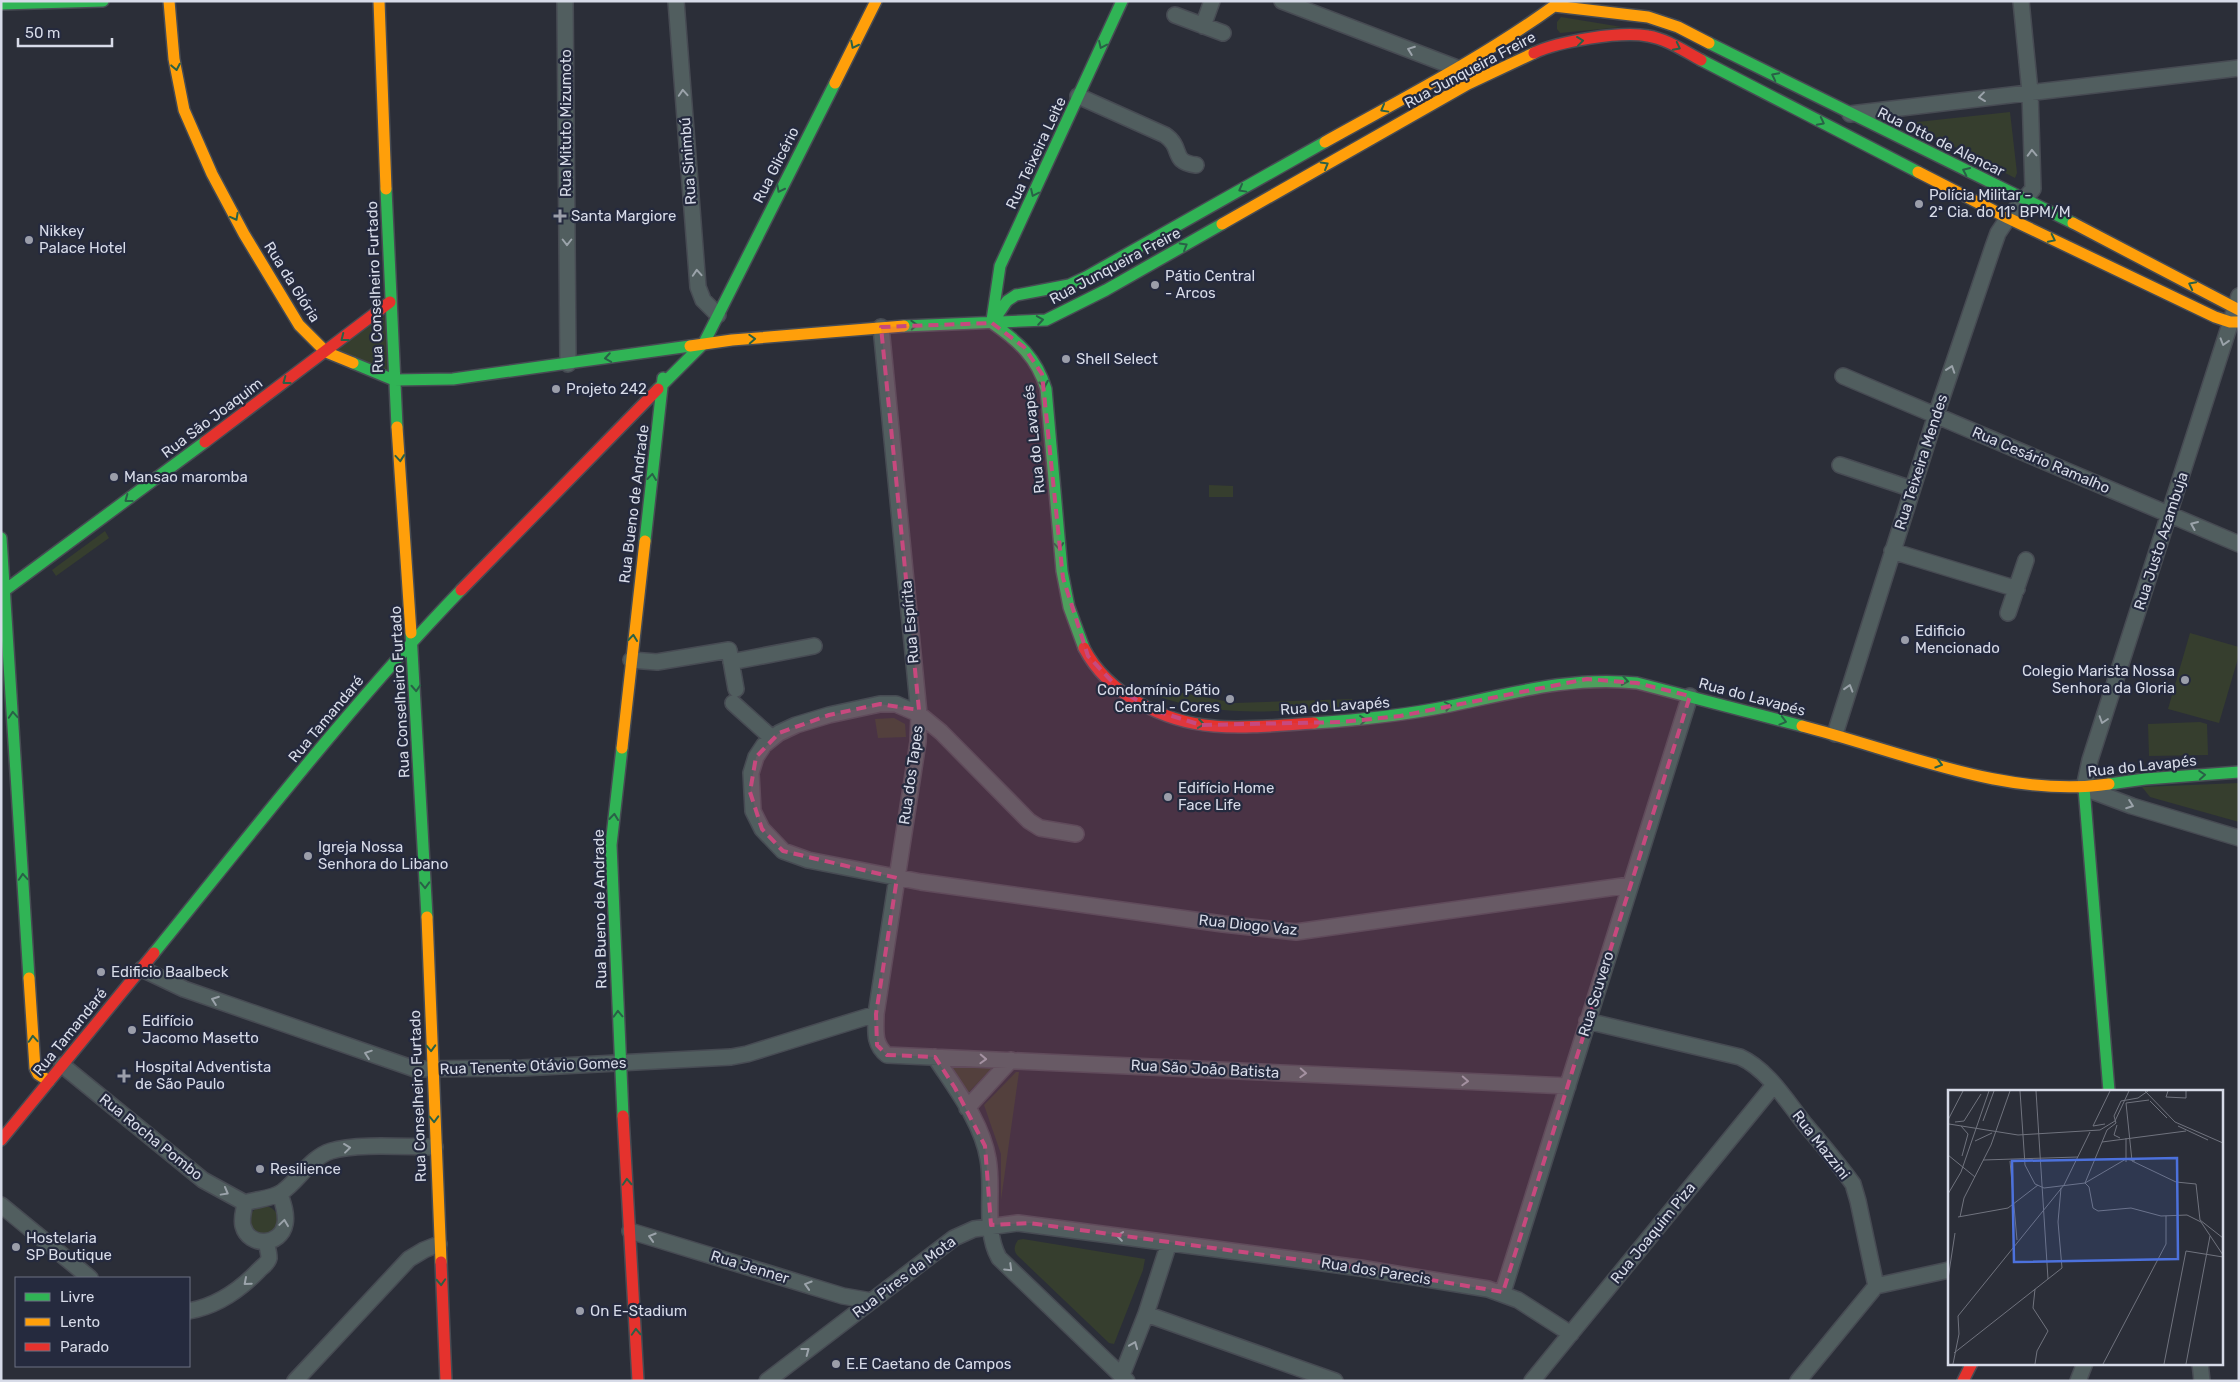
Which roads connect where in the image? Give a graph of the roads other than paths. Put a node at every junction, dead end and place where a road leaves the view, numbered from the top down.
1 (103, 1) edge
2 (169, 1) edge
3 (379, 1) edge
4 (565, 1) edge
5 (676, 1) edge
6 (876, 1) edge
7 (1122, 1) edge
8 (1212, 1) edge
9 (1282, 1) edge
10 (2021, 1) edge
11 (1, 4) edge
12 (1553, 4) edge
13 (1630, 7) edge
14 (1175, 15) dead end
15 (1203, 26) junction
16 (1552, 26) dead end
17 (1223, 32) dead end
18 (1631, 34) junction
19 (1457, 68) junction
20 (2239, 68) edge
21 (2030, 92) junction
22 (1078, 96) junction
23 (1850, 114) junction
24 (1196, 165) dead end
25 (2026, 199) junction
26 (1210, 207) junction
27 (2008, 218) junction
28 (1221, 225) junction
29 (390, 302) junction
30 (2236, 311) edge
31 (716, 318) junction
32 (992, 323) junction
33 (881, 327) junction
34 (732, 340) junction
35 (704, 344) junction
36 (656, 351) junction
37 (326, 352) junction
38 (568, 364) junction
39 (1843, 376) dead end
40 (394, 380) junction
41 (429, 380) junction
42 (663, 383) junction
43 (396, 409) junction
44 (1936, 416) junction
45 (1840, 465) dead end
46 (1912, 489) junction
47 (2170, 515) junction
48 (1, 538) edge
49 (2239, 544) edge
50 (1892, 552) junction
51 (2026, 560) dead end
52 (2017, 589) junction
53 (3, 592) edge
54 (2008, 613) dead end
55 (412, 640) junction
56 (814, 646) dead end
57 (631, 660) junction
58 (731, 662) junction
59 (1690, 696) junction
60 (919, 714) junction
61 (1835, 734) junction
62 (772, 738) junction
63 (2239, 772) edge
64 (2084, 788) junction
65 (1076, 834) dead end
66 (2239, 838) edge
67 (897, 878) junction
68 (1630, 885) junction
69 (142, 969) junction
70 (876, 1014) junction
71 (1587, 1021) junction
72 (935, 1057) junction
73 (1011, 1060) junction
74 (620, 1063) junction
75 (62, 1065) junction
76 (432, 1070) junction
77 (49, 1082) junction
78 (1774, 1085) junction
79 (1568, 1086) junction
80 (2109, 1090) edge
81 (967, 1108) junction
82 (1, 1140) edge
83 (435, 1147) junction
84 (280, 1194) junction
85 (245, 1203) junction
86 (1, 1206) edge
87 (991, 1225) junction
88 (630, 1231) junction
89 (266, 1242) junction
90 (1169, 1243) junction
91 (439, 1244) junction
92 (1948, 1270) edge
93 (89, 1277) edge
94 (1876, 1286) junction
95 (1503, 1292) junction
96 (843, 1296) junction
97 (872, 1301) junction
98 (190, 1311) edge
99 (1146, 1314) junction
100 (846, 1320) junction
101 (1571, 1334) junction
102 (1971, 1364) edge
103 (2085, 1364) edge
104 (2200, 1364) edge
105 (1124, 1378) edge
106 (295, 1381) edge
107 (446, 1381) edge
108 (638, 1381) edge
109 (767, 1381) edge
110 (1335, 1381) edge
111 (1532, 1381) edge
112 (1798, 1381) edge
113 (1962, 1381) edge
114 (2078, 1381) edge
115 (2202, 1381) edge

1 - 11 street
2 -> 37 street, Rua da Glória
3 - 29 street, Rua Conselheiro Furtado
4 -> 38 street, Rua Mituto Mizumoto
31 -> 5 street, Rua Sinimbú
6 -> 31 street, Rua Glicério
7 -> 22 street, Rua Teixeira Leite
8 - 15 street
19 -> 9 street
10 - 21 street
12 - 13 street
12 - 16 street
12 - 19 street, Rua Junqueira Freire
13 - 18 street
23 -> 13 street, Rua Otto de Alencar
14 - 15 street
15 - 17 street
18 -> 27 street
28 -> 18 street, Rua Junqueira Freire
19 -> 26 street, Rua Junqueira Freire
20 - 21 street
21 -> 23 street
25 -> 21 street
22 - 24 street
22 -> 32 street, Rua Teixeira Leite
25 -> 23 street, Rua Otto de Alencar
25 - 27 street, Rua Teixeira Mendes
30 -> 25 street, Rua Otto de Alencar
26 - 28 street
26 - 32 street, Rua Junqueira Freire
27 -> 30 street
44 -> 27 street, Rua Teixeira Mendes
32 -> 28 street, Rua Junqueira Freire
29 -> 37 street, Rua São Joaquim
29 - 40 street, Rua Conselheiro Furtado
30 -> 47 street, Rua Justo Azambuja
31 - 34 street
31 - 35 street, Rua Glicério
33 -> 32 street
32 -> 59 street, Rua do Lavapés
34 -> 33 street
33 - 60 street, Rua Espírita
34 - 35 street
35 - 36 street, Rua da Glória
35 - 42 street, Rua Tamandaré
36 -> 38 street, Rua da Glória
36 - 42 street, Rua Bueno de Andrade
37 - 40 street, Rua da Glória
37 -> 53 street, Rua São Joaquim
38 - 41 street, Rua da Glória
39 - 44 street, Rua Cesário Ramalho
40 - 41 street, Rua da Glória
40 - 43 street, Rua Conselheiro Furtado
41 - 43 street
42 - 55 street, Rua Tamandaré
57 -> 42 street, Rua Bueno de Andrade
43 -> 55 street, Rua Conselheiro Furtado
44 - 46 street, Rua Teixeira Mendes
44 - 47 street, Rua Cesário Ramalho
45 - 46 street
46 - 50 street, Rua Teixeira Mendes
49 -> 47 street, Rua Cesário Ramalho
47 -> 64 street, Rua Justo Azambuja
48 - 53 street
50 - 52 street
61 -> 50 street, Rua Teixeira Mendes
51 - 52 street
52 - 54 street
77 -> 53 street
55 - 69 street, Rua Tamandaré
55 -> 76 street, Rua Conselheiro Furtado
56 - 58 street
57 - 58 street
74 -> 57 street, Rua Bueno de Andrade
58 - 62 street
59 -> 61 street, Rua do Lavapés
59 - 68 street, Rua Scuvero
60 - 62 street, Rua dos Tapes
60 - 65 street
60 - 67 street, Rua dos Tapes
61 -> 64 street, Rua do Lavapés
62 - 67 street, Rua dos Tapes
64 -> 63 street, Rua do Lavapés
64 -> 66 street
64 - 80 street
67 - 68 street, Rua Diogo Vaz
67 - 70 street
68 - 71 street, Rua Scuvero
69 - 75 street, Rua Tamandaré
76 -> 69 street, Rua Tenente Otávio Gomes
70 - 72 street, Rua São João Batista
70 - 74 street, Rua Tenente Otávio Gomes
71 - 78 street, Rua Mazzini
71 - 79 street, Rua Scuvero
72 -> 73 street, Rua São João Batista
72 - 81 street
73 -> 79 street, Rua São João Batista
73 - 81 street
74 - 76 street, Rua Tenente Otávio Gomes
88 -> 74 street, Rua Bueno de Andrade
75 - 77 street, Rua Tamandaré
75 -> 85 street, Rua Rocha Pombo
76 -> 83 street, Rua Conselheiro Furtado
77 - 82 street, Rua Tamandaré
78 - 94 street, Rua Mazzini
78 - 101 street, Rua Joaquim Piza
79 - 95 street, Rua Scuvero
81 - 87 street
84 -> 83 street
83 - 91 street, Rua Conselheiro Furtado
84 - 85 street
89 -> 84 street
85 - 89 street
86 - 93 street
90 -> 87 street, Rua Pires da Mota
87 - 97 street, Rua Pires da Mota
87 -> 105 street
96 -> 88 street, Rua Jenner
108 -> 88 street, Rua Bueno de Andrade
89 -> 98 street
90 - 95 street, Rua dos Parecis
90 - 99 street
91 - 106 street
91 -> 107 street, Rua Conselheiro Furtado
92 - 94 street
94 - 112 street
95 - 101 street, Rua dos Parecis
96 - 97 street, Rua Jenner
96 - 100 street, Rua Pires da Mota
97 - 100 street, Rua Pires da Mota
105 -> 99 street
99 - 110 street
109 -> 100 street, Rua Pires da Mota
101 - 111 street, Rua Joaquim Piza
102 - 113 street
103 - 114 street
104 - 115 street

